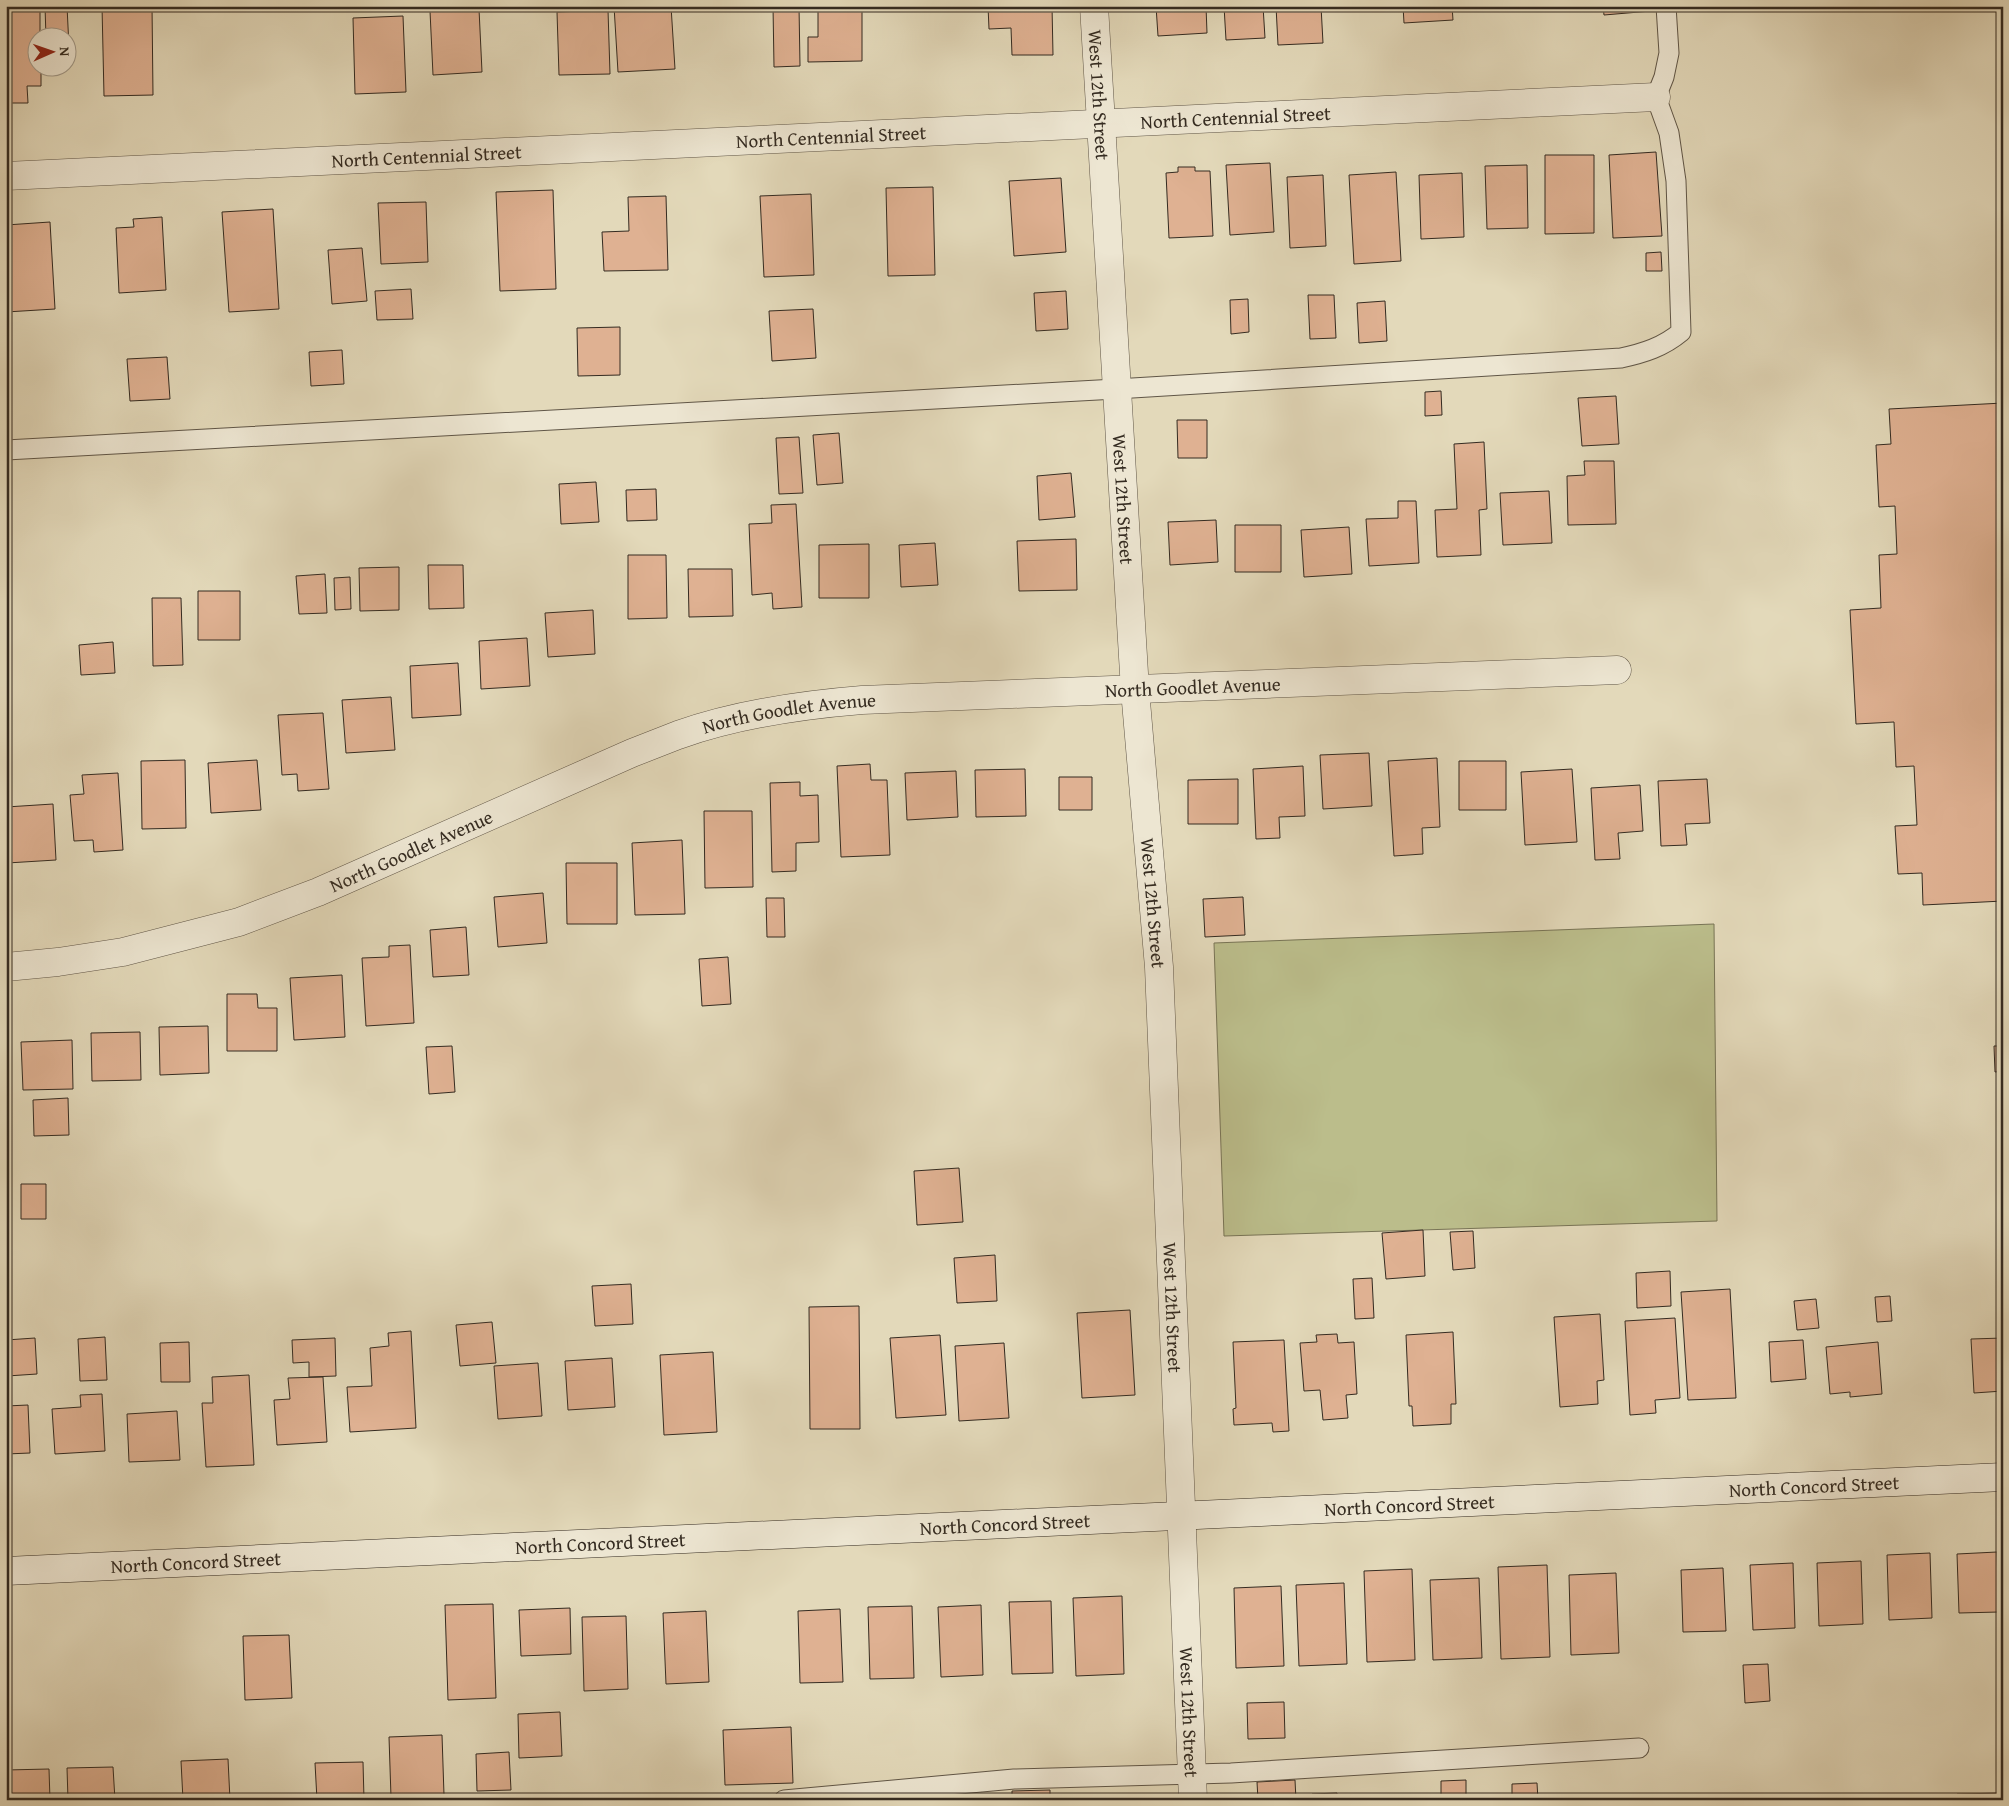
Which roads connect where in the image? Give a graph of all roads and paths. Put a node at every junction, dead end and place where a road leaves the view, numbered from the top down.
1 (1094, 6) edge
2 (1666, 6) edge
3 (1656, 97) junction
4 (1100, 124) junction
5 (6, 176) edge
6 (1116, 389) junction
7 (6, 450) edge
8 (1617, 670) dead end
9 (1135, 690) junction
10 (6, 967) edge
11 (2003, 1477) edge
12 (1181, 1516) junction
13 (6, 1571) edge
14 (1639, 1748) dead end
15 (1192, 1787) edge
16 (784, 1800) edge

1 - 4 street, West 12th Street
2 - 3 lane
3 - 4 street, North Centennial Street
3 - 6 lane
4 - 5 street, North Centennial Street
4 - 6 street, West 12th Street
6 - 7 lane
6 - 9 street, West 12th Street
8 - 9 street, North Goodlet Avenue
9 - 10 street, North Goodlet Avenue
9 - 12 street, West 12th Street
11 - 12 street, North Concord Street
12 - 13 street, North Concord Street
12 - 15 street, West 12th Street
14 - 15 lane
15 - 16 lane

